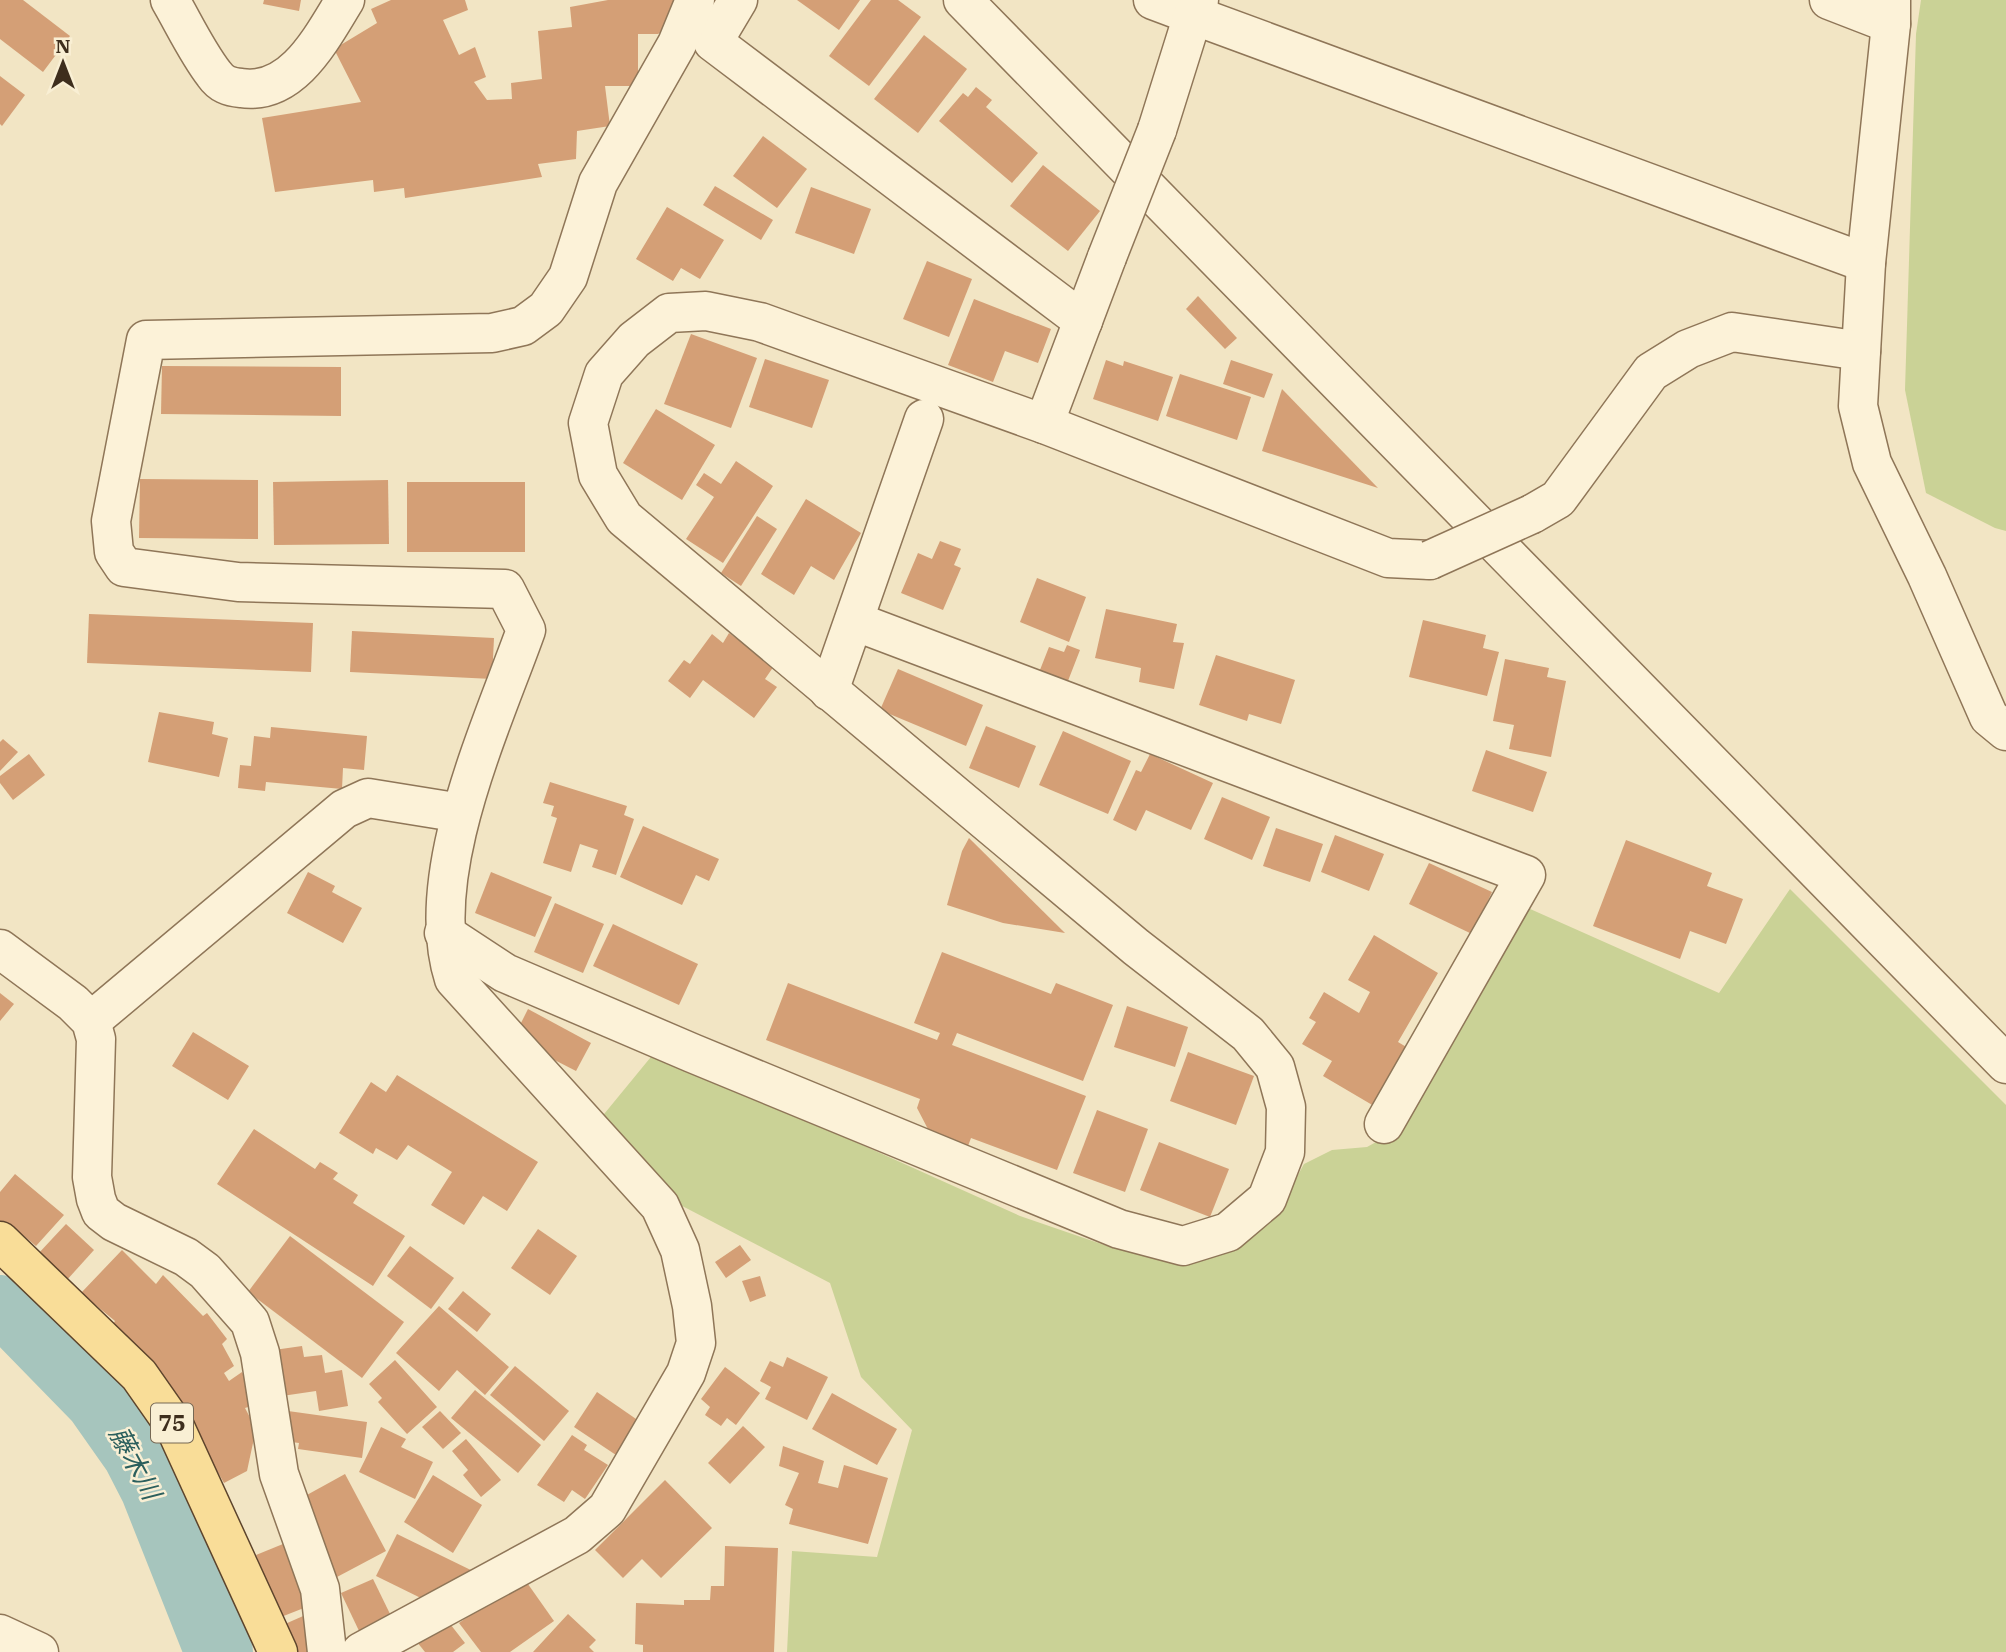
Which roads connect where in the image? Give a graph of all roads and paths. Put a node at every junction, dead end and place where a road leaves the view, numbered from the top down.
1 (170, 0) edge
2 (345, 0) edge
3 (695, 0) edge
4 (738, 0) edge
5 (963, 0) edge
6 (1153, 0) edge
7 (1829, 0) edge
8 (1196, 8) edge
9 (1891, 12) edge
10 (1866, 263) junction
11 (1083, 321) junction
12 (1861, 351) junction
13 (924, 419) dead end
14 (1044, 424) junction
15 (854, 621) junction
16 (829, 691) junction
17 (2006, 731) edge
18 (461, 813) junction
19 (444, 933) junction
20 (0, 949) edge
21 (91, 1021) junction
22 (2006, 1064) edge
23 (1384, 1124) dead end
24 (0, 1241) edge
25 (0, 1634) edge
26 (39, 1652) edge
27 (278, 1652) edge
28 (327, 1652) edge
29 (360, 1652) edge

1 - 2 street
3 - 18 street
4 - 11 street
5 - 22 street
6 - 8 street
7 - 9 street
8 - 10 street
8 - 11 street, bridge
9 - 10 street
10 - 12 street
11 - 14 street
12 - 14 street, bridge
12 - 17 street
13 - 15 street
14 - 16 street
15 - 16 street
15 - 23 street
16 - 19 street
18 - 19 street
18 - 21 street
19 - 29 street
20 - 21 street
21 - 28 street
24 - 27 main road, 75
25 - 26 street

